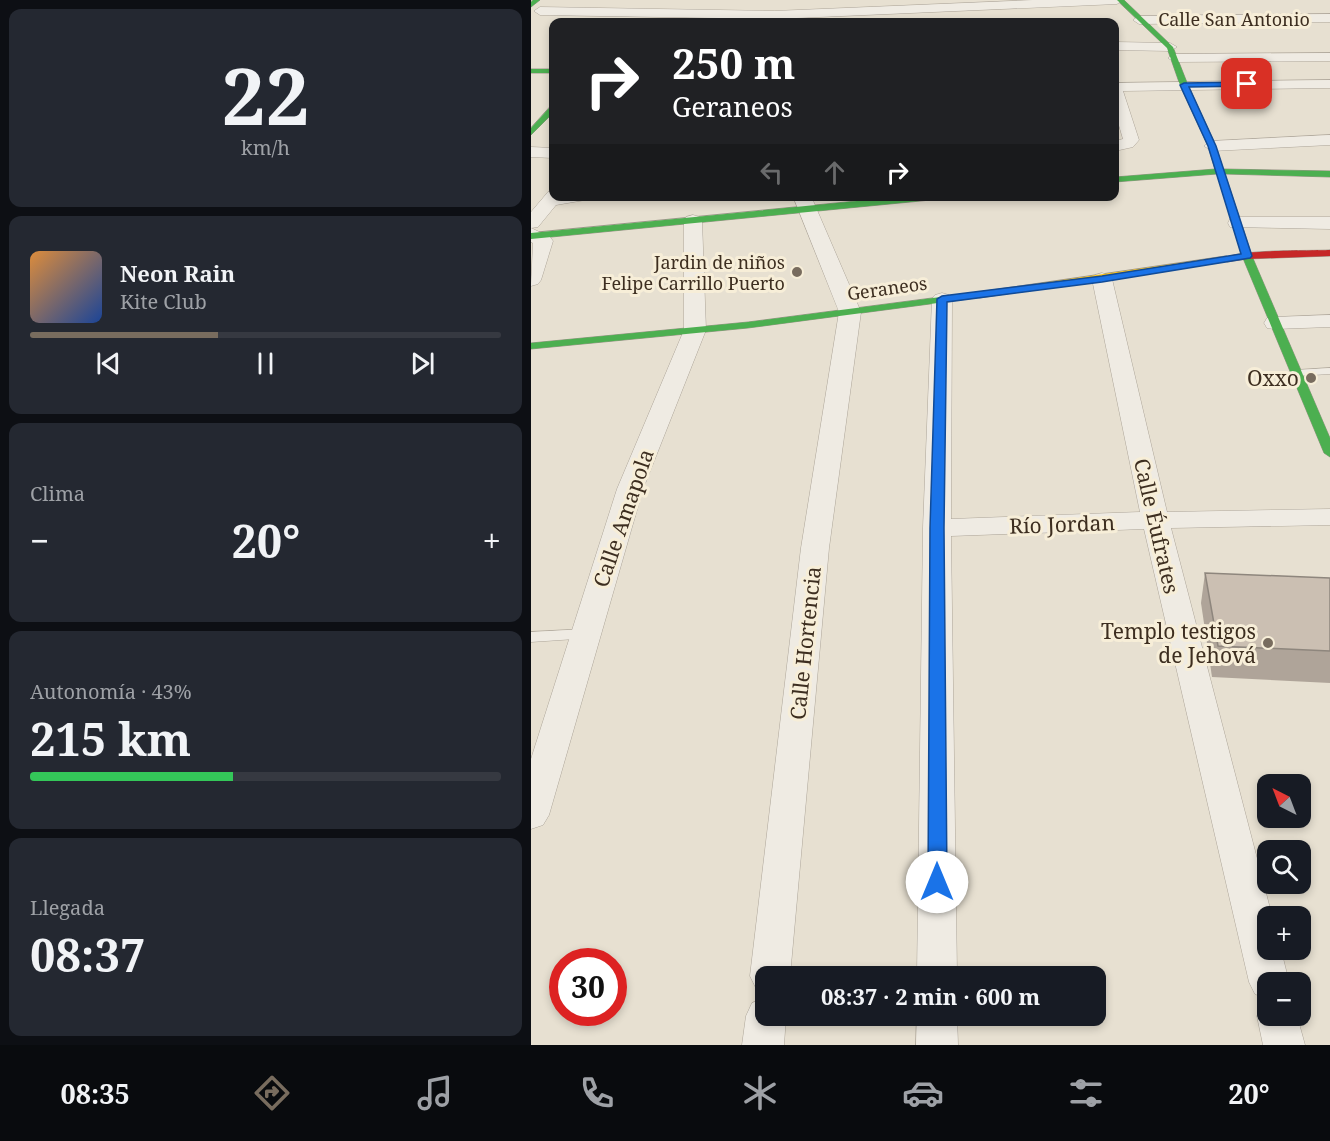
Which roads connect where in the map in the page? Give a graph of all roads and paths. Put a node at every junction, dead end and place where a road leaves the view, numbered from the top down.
1 (555, 0) edge
2 (659, 0) edge
3 (1119, 0) edge
4 (1195, 6) dead end
5 (1269, 6) dead end
6 (535, 9) edge
7 (642, 18) edge
8 (729, 18) edge
9 (1330, 18) edge
10 (1209, 19) junction
11 (1287, 19) junction
12 (1139, 20) junction
13 (1244, 45) dead end
14 (1312, 45) dead end
15 (1119, 46) edge
16 (1173, 53) junction
17 (1330, 57) edge
18 (1258, 58) junction
19 (531, 71) edge
20 (549, 71) edge
21 (1330, 84) edge
22 (1184, 85) junction
23 (1119, 88) edge
24 (1119, 101) edge
25 (549, 113) edge
26 (531, 133) edge
27 (1330, 140) edge
28 (1119, 145) edge
29 (1212, 146) junction
30 (531, 152) edge
31 (549, 153) edge
32 (1220, 171) junction
33 (1330, 174) edge
34 (1119, 180) edge
35 (550, 201) edge
36 (843, 201) edge
37 (804, 203) edge
38 (693, 221) junction
39 (1237, 223) junction
40 (1330, 223) edge
41 (532, 232) edge
42 (1330, 253) edge
43 (1247, 256) junction
44 (1102, 279) junction
45 (531, 280) edge
46 (942, 299) junction
47 (850, 312) junction
48 (1330, 321) edge
49 (1275, 323) junction
50 (695, 330) junction
51 (531, 346) edge
52 (1330, 371) edge
53 (1296, 373) junction
54 (1329, 448) edge
55 (1330, 517) edge
56 (1155, 520) junction
57 (937, 528) junction
58 (585, 634) junction
59 (531, 637) edge
60 (540, 762) edge
61 (531, 815) edge
62 (771, 966) edge
63 (937, 966) edge
64 (1267, 972) edge
65 (765, 1026) edge
66 (937, 1026) edge
67 (1279, 1026) edge
68 (762, 1045) edge
69 (937, 1045) edge
70 (1284, 1045) edge

1 - 6 street
2 - 7 street
3 - 8 street
3 - 12 street
4 - 10 street
5 - 11 street
6 - 7 street
7 - 8 street
9 - 11 street, Calle San Antonio
10 - 11 street, Calle San Antonio
10 - 12 street, Calle San Antonio
12 - 16 street
13 - 18 street
14 - 17 street
15 - 16 street
16 - 18 street
16 - 22 street
17 - 18 street
19 - 20 street
21 - 22 street
22 - 23 street
22 - 29 street
24 - 28 street
25 - 26 street
27 - 29 street
29 - 32 street
30 - 31 street
32 - 33 street
32 - 34 street
32 - 39 street
35 - 41 street
36 - 37 street
37 - 38 street
37 - 47 street
38 - 41 street
38 - 50 street, Calle Amapola
39 - 40 street
39 - 43 street
41 - 45 street
42 - 43 street, Geraneos
43 - 44 street, Geraneos
43 - 49 street
44 - 46 street, Geraneos
44 - 56 street, Calle Éufrates
46 - 47 street, Geraneos
46 - 57 street
47 - 50 street, Geraneos
47 - 62 street, Calle Hortencia
48 - 49 street
49 - 53 street
50 - 51 street, Geraneos
50 - 58 street, Calle Amapola
52 - 53 lane
53 - 54 street
55 - 56 street, Río Jordan
56 - 57 street, Río Jordan
56 - 64 street, Calle Éufrates
57 - 63 street
58 - 59 lane
58 - 60 street, Calle Amapola
60 - 61 street, Calle Amapola
65 - 68 street
66 - 69 street
67 - 70 street

